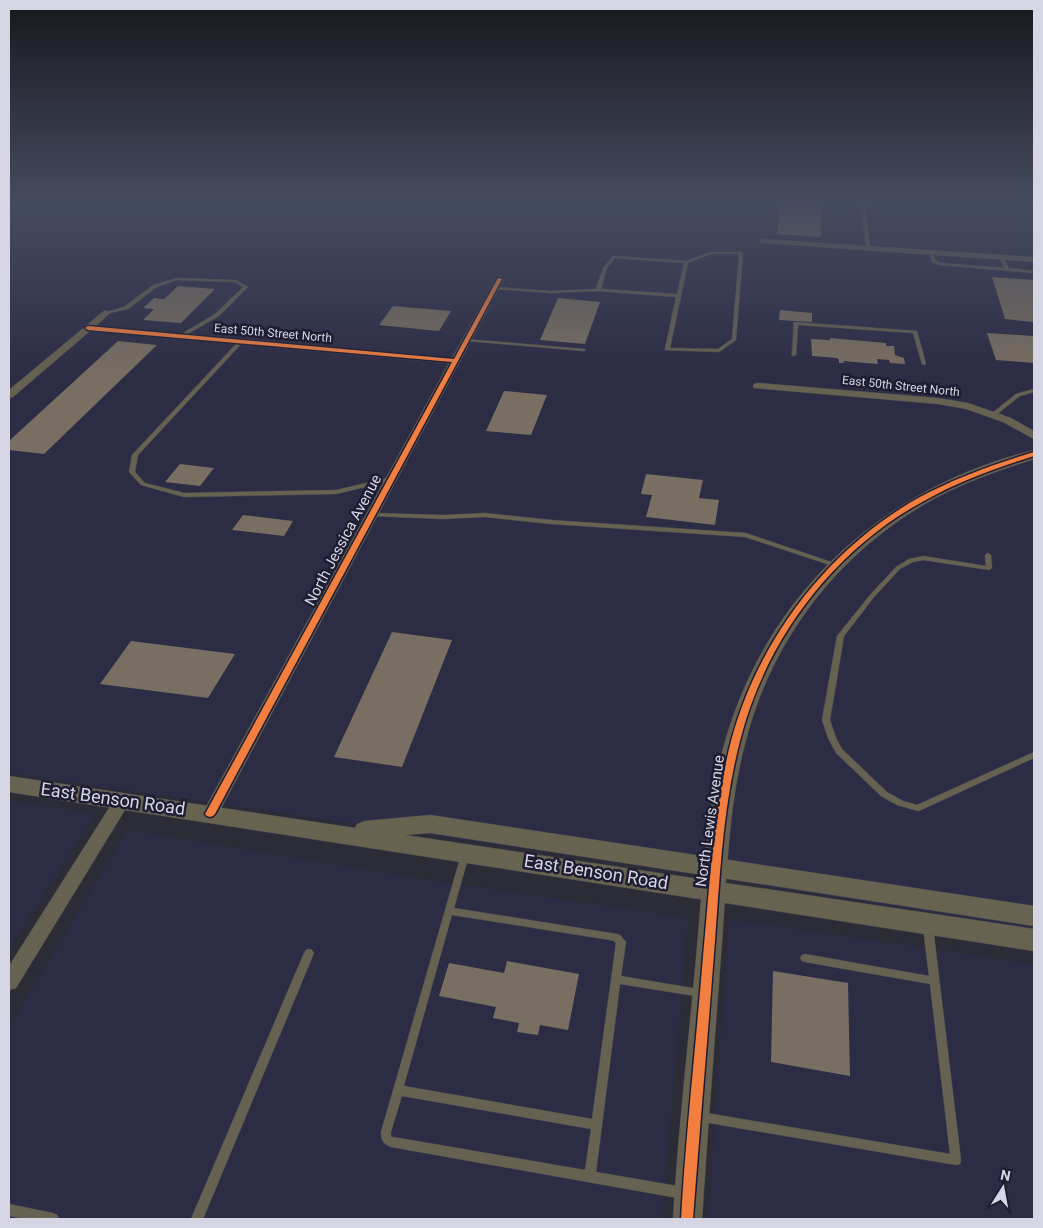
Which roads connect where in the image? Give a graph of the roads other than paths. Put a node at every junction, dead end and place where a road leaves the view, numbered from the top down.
1 (610, 261) edge
2 (676, 261) edge
3 (740, 261) edge
4 (935, 261) edge
5 (1003, 261) edge
6 (686, 262) joint
7 (1007, 269) junction
8 (1034, 272) edge
9 (498, 284) joint
10 (598, 290) junction
11 (679, 296) junction
12 (105, 313) joint
13 (88, 328) junction
14 (182, 336) junction
15 (467, 340) junction
16 (241, 342) junction
17 (584, 350) dead end
18 (794, 355) dead end
19 (456, 361) junction
20 (924, 364) dead end
21 (758, 386) dead end
22 (1034, 390) edge
23 (11, 391) edge
24 (994, 414) junction
25 (1034, 436) edge
26 (1034, 454) edge
27 (392, 479) junction
28 (372, 515) junction
29 (988, 555) dead end
30 (835, 565) junction
31 (1034, 755) edge
32 (9, 784) edge
33 (122, 801) junction
34 (210, 814) junction
35 (336, 833) junction
36 (466, 853) junction
37 (715, 879) junction
38 (449, 911) junction
39 (1034, 916) edge
40 (927, 923) junction
41 (1034, 940) edge
42 (309, 953) dead end
43 (805, 958) dead end
44 (617, 979) junction
45 (934, 981) junction
46 (9, 982) edge
47 (705, 993) junction
48 (398, 1090) junction
49 (695, 1116) junction
50 (597, 1125) junction
51 (590, 1176) junction
52 (689, 1194) junction
53 (9, 1210) edge
54 (53, 1219) edge
55 (197, 1219) edge
56 (686, 1219) edge

1 - 10 lane
2 - 6 lane
3 - 11 lane
4 - 7 lane
5 - 7 lane
6 - 11 lane
7 - 8 lane
9 - 10 lane
9 - 15 street, North Jessica Avenue
10 - 11 lane
12 - 13 street
12 - 14 lane
13 - 14 street, East 50th Street North
13 - 23 street
14 - 16 street, East 50th Street North
15 - 17 lane
15 - 19 street, North Jessica Avenue
16 - 19 street, East 50th Street North
16 - 27 lane
18 - 20 lane
19 - 27 street, North Jessica Avenue
21 - 24 street, East 50th Street North
22 - 24 lane
24 - 25 street, East 50th Street North
26 - 30 street, North Lewis Avenue
27 - 28 street, North Jessica Avenue
28 - 30 lane
28 - 34 street, North Jessica Avenue
29 - 31 lane
30 - 37 street, North Lewis Avenue
32 - 33 main road, East Benson Road
33 - 34 main road, East Benson Road
33 - 46 street
34 - 35 main road, East Benson Road
35 - 36 main road, East Benson Road
35 - 37 main road, East Benson Road
36 - 37 main road, East Benson Road
36 - 38 lane
37 - 39 main road, East Benson Road
37 - 40 main road, East Benson Road
37 - 47 street, North Lewis Avenue
38 - 44 lane
38 - 48 lane
40 - 41 main road, East Benson Road
40 - 45 lane
42 - 55 lane
43 - 45 lane
44 - 47 lane
44 - 50 lane
45 - 49 lane
47 - 49 street, North Lewis Avenue
48 - 50 lane
48 - 51 lane
49 - 52 street, North Lewis Avenue
50 - 51 lane
51 - 52 lane
52 - 56 street, North Lewis Avenue
53 - 54 lane

